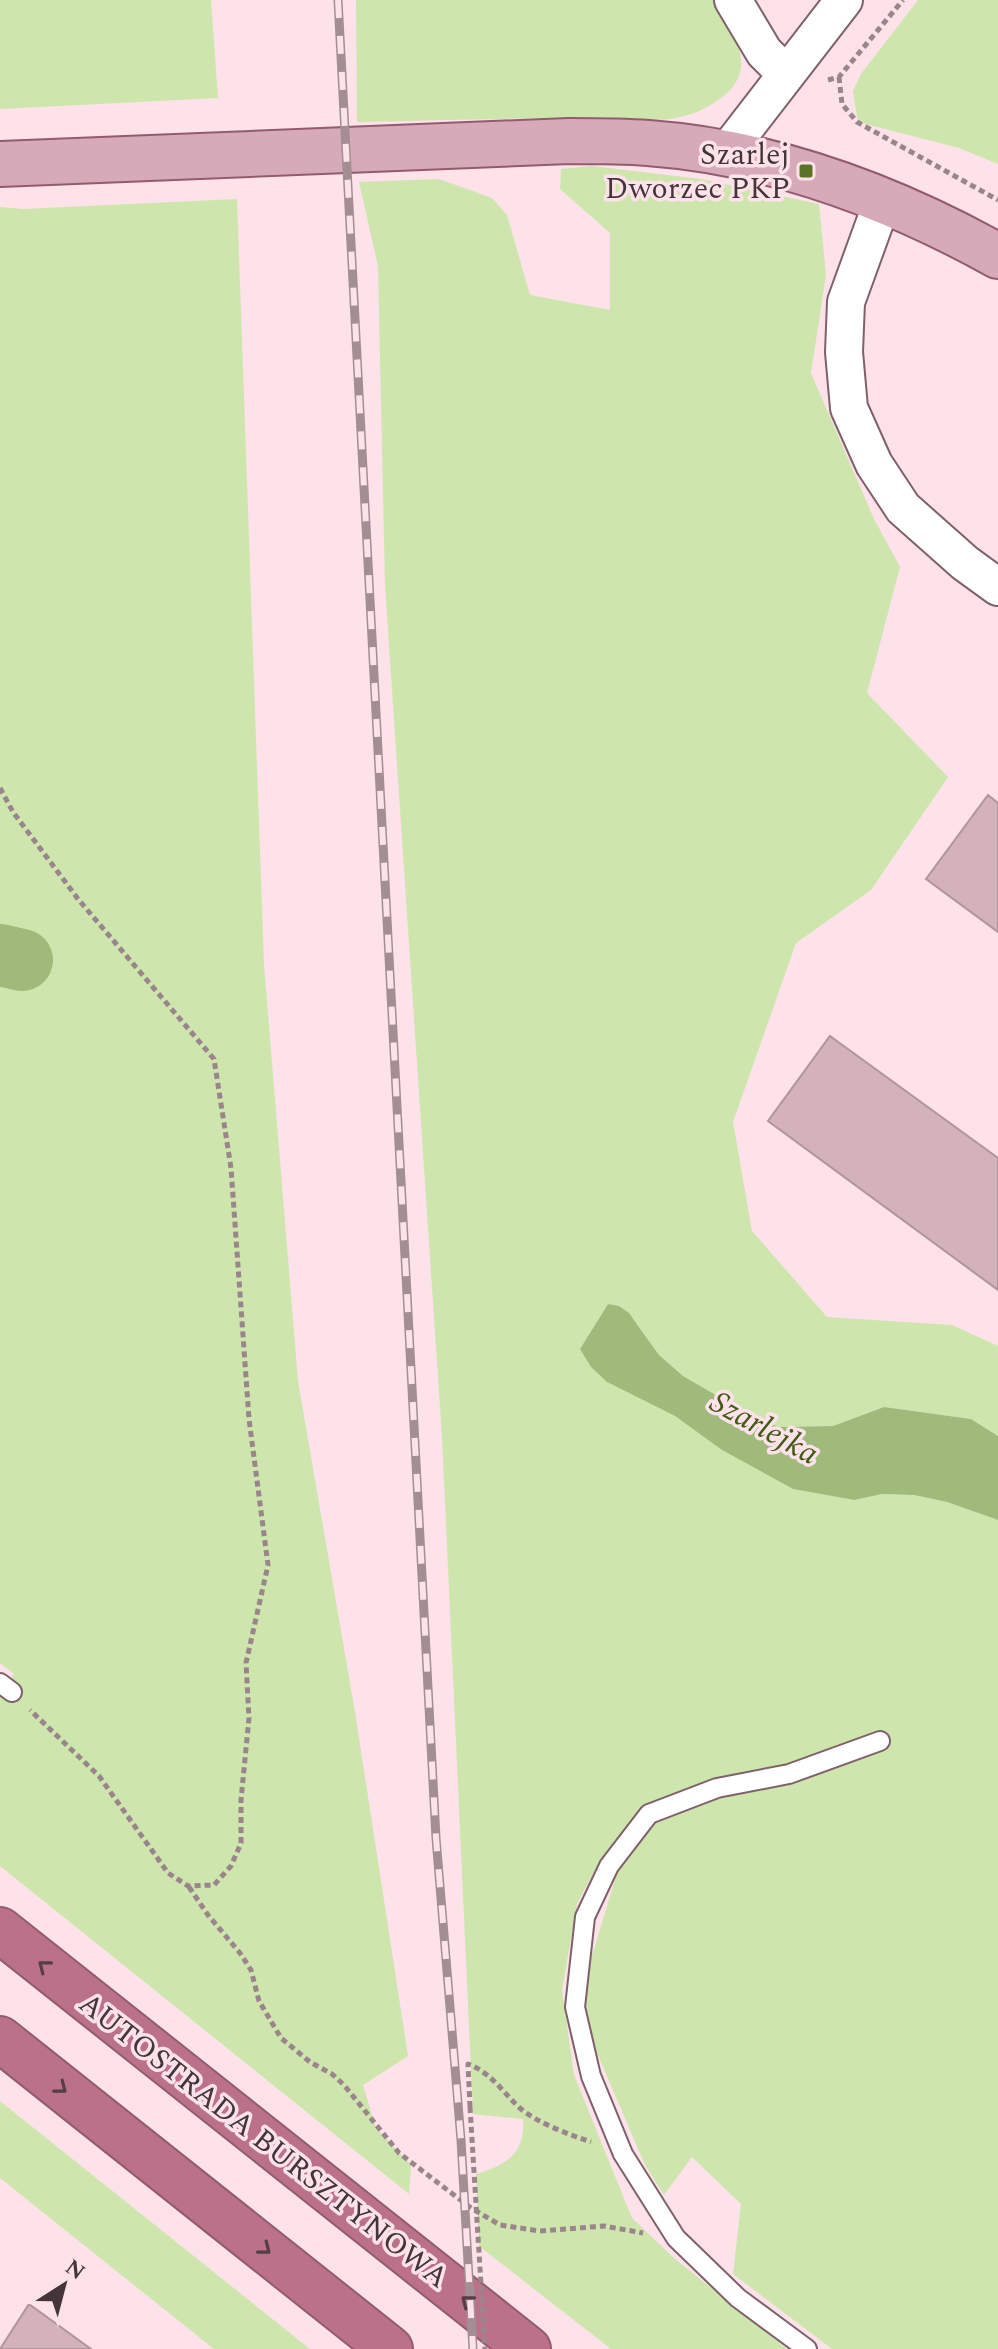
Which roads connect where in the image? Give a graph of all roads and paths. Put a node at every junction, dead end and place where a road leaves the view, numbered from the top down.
1 (733, 0) edge
2 (844, 0) edge
3 (903, 0) edge
4 (785, 73) junction
5 (725, 154) junction
6 (0, 164) edge
7 (883, 200) junction
8 (998, 200) edge
9 (998, 256) edge
10 (998, 587) edge
11 (0, 788) edge
12 (6, 1687) edge
13 (880, 1741) dead end
14 (188, 1886) junction
15 (0, 1930) edge
16 (0, 2039) edge
17 (623, 2154) junction
18 (676, 2238) junction
19 (390, 2349) edge
20 (485, 2349) edge
21 (528, 2349) edge
22 (807, 2349) edge

1 - 4 street
2 - 4 street
3 - 8 path
4 - 5 street
5 - 6 main road
5 - 7 main road
7 - 9 main road
7 - 10 street
11 - 14 path
12 - 14 path
13 - 17 lane
14 - 18 path
21 -> 15 highway, AUTOSTRADA BURSZTYNOWA
16 -> 19 highway
17 - 18 lane
17 - 20 path, bridge
18 - 22 lane

